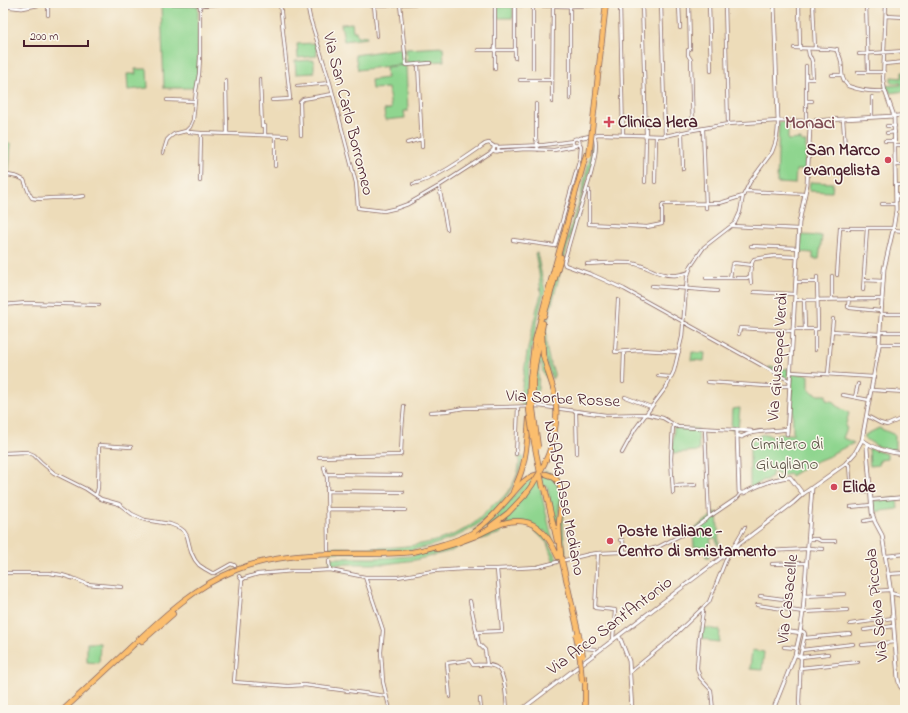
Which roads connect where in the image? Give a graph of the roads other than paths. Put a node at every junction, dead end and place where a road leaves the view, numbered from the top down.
1 (48, 3) edge
2 (99, 3) edge
3 (144, 3) edge
4 (163, 3) edge
5 (232, 3) edge
6 (280, 3) edge
7 (307, 3) edge
8 (343, 3) edge
9 (418, 3) edge
10 (432, 3) edge
11 (464, 3) edge
12 (474, 3) edge
13 (482, 3) edge
14 (602, 3) edge
15 (606, 3) edge
16 (642, 3) edge
17 (661, 3) edge
18 (679, 3) edge
19 (689, 3) edge
20 (709, 3) edge
21 (725, 3) edge
22 (774, 3) edge
23 (798, 3) edge
24 (813, 3) edge
25 (866, 3) edge
26 (886, 3) edge
27 (200, 4) edge
28 (400, 4) edge
29 (496, 4) edge
30 (620, 4) edge
31 (374, 5) junction
32 (515, 5) junction
33 (533, 5) junction
34 (553, 5) junction
35 (3, 6) edge
36 (570, 6) junction
37 (48, 15) dead end
38 (886, 16) junction
39 (905, 17) edge
40 (680, 28) dead end
41 (377, 36) dead end
42 (794, 48) dead end
43 (800, 48) junction
44 (808, 49) junction
45 (815, 49) junction
46 (478, 50) dead end
47 (495, 50) junction
48 (514, 50) junction
49 (905, 51) edge
50 (884, 53) junction
51 (859, 54) dead end
52 (868, 54) junction
53 (515, 58) dead end
54 (905, 62) edge
55 (430, 63) dead end
56 (418, 64) junction
57 (884, 64) junction
58 (806, 66) dead end
59 (533, 68) dead end
60 (495, 69) dead end
61 (711, 71) dead end
62 (858, 72) dead end
63 (868, 72) junction
64 (884, 72) junction
65 (832, 75) dead end
66 (842, 75) junction
67 (806, 79) junction
68 (226, 80) dead end
69 (260, 80) dead end
70 (520, 80) dead end
71 (552, 80) junction
72 (330, 83) junction
73 (297, 86) dead end
74 (885, 90) junction
75 (333, 94) junction
76 (872, 97) dead end
77 (570, 99) dead end
78 (167, 100) dead end
79 (272, 100) dead end
80 (195, 101) junction
81 (806, 101) junction
82 (812, 101) dead end
83 (552, 102) dead end
84 (536, 104) dead end
85 (905, 115) edge
86 (894, 116) junction
87 (872, 117) junction
88 (843, 119) junction
89 (818, 120) junction
90 (778, 121) junction
91 (806, 121) junction
92 (728, 124) junction
93 (887, 126) dead end
94 (894, 126) junction
95 (810, 127) junction
96 (703, 129) junction
97 (694, 130) junction
98 (186, 131) junction
99 (682, 132) junction
100 (895, 132) junction
101 (201, 133) junction
102 (887, 133) dead end
103 (226, 134) junction
104 (264, 135) junction
105 (302, 135) dead end
106 (594, 135) junction
107 (623, 135) junction
108 (275, 136) junction
109 (287, 136) dead end
110 (646, 136) junction
111 (656, 136) junction
112 (665, 136) junction
113 (421, 139) junction
114 (573, 141) junction
115 (579, 141) junction
116 (885, 141) dead end
117 (407, 142) dead end
118 (895, 143) junction
119 (538, 145) junction
120 (905, 145) edge
121 (575, 146) junction
122 (422, 147) dead end
123 (507, 148) junction
124 (845, 148) dead end
125 (496, 149) junction
126 (538, 150) junction
127 (163, 153) dead end
128 (587, 156) junction
129 (895, 165) junction
130 (905, 165) edge
131 (275, 166) dead end
132 (683, 169) dead end
133 (3, 174) edge
134 (200, 182) dead end
135 (645, 182) dead end
136 (655, 182) dead end
137 (413, 184) dead end
138 (895, 185) junction
139 (905, 185) edge
140 (439, 186) junction
141 (590, 190) dead end
142 (746, 191) junction
143 (806, 194) junction
144 (84, 196) dead end
145 (743, 196) junction
146 (895, 196) junction
147 (905, 196) edge
148 (706, 202) junction
149 (882, 204) dead end
150 (896, 204) junction
151 (706, 208) dead end
152 (731, 226) junction
153 (866, 228) junction
154 (447, 229) dead end
155 (799, 229) junction
156 (893, 229) junction
157 (905, 231) edge
158 (513, 240) dead end
159 (751, 246) dead end
160 (798, 248) junction
161 (798, 257) junction
162 (587, 264) dead end
163 (752, 265) junction
164 (689, 272) junction
165 (837, 275) dead end
166 (750, 276) junction
167 (832, 276) dead end
168 (817, 277) dead end
169 (706, 278) dead end
170 (730, 278) junction
171 (864, 280) junction
172 (883, 281) junction
173 (796, 282) junction
174 (817, 282) junction
175 (751, 283) dead end
176 (652, 286) dead end
177 (686, 288) junction
178 (863, 290) dead end
179 (717, 291) dead end
180 (754, 292) dead end
181 (795, 294) junction
182 (849, 298) junction
183 (882, 298) junction
184 (817, 299) junction
185 (832, 299) junction
186 (618, 300) dead end
187 (795, 300) junction
188 (804, 300) junction
189 (3, 305) edge
190 (99, 305) dead end
191 (881, 313) junction
192 (905, 314) edge
193 (543, 319) junction
194 (833, 319) dead end
195 (684, 322) junction
196 (805, 329) junction
197 (815, 329) junction
198 (793, 330) junction
199 (832, 331) junction
200 (905, 332) edge
201 (880, 333) junction
202 (739, 334) dead end
203 (879, 344) junction
204 (905, 344) edge
205 (815, 350) dead end
206 (624, 352) junction
207 (679, 352) junction
208 (791, 372) junction
209 (828, 374) junction
210 (658, 376) dead end
211 (671, 377) junction
212 (874, 377) junction
213 (532, 380) junction
214 (790, 381) junction
215 (623, 382) dead end
216 (708, 382) dead end
217 (858, 384) dead end
218 (790, 386) junction
219 (872, 390) junction
220 (905, 392) edge
221 (843, 395) dead end
222 (625, 397) dead end
223 (855, 397) junction
224 (870, 400) junction
225 (404, 406) dead end
226 (518, 407) junction
227 (650, 408) junction
228 (529, 410) junction
229 (576, 411) junction
230 (430, 412) dead end
231 (646, 414) junction
232 (867, 416) junction
233 (905, 417) edge
234 (673, 425) junction
235 (705, 429) junction
236 (787, 429) junction
237 (739, 432) junction
238 (757, 432) junction
239 (787, 434) dead end
240 (742, 436) junction
241 (862, 440) junction
242 (868, 444) junction
243 (131, 447) dead end
244 (737, 449) junction
245 (3, 453) edge
246 (622, 453) dead end
247 (516, 454) dead end
248 (577, 454) dead end
249 (905, 454) edge
250 (319, 457) dead end
251 (846, 463) junction
252 (324, 467) dead end
253 (326, 474) junction
254 (401, 474) dead end
255 (695, 485) dead end
256 (673, 486) junction
257 (544, 488) junction
258 (812, 488) junction
259 (4, 489) edge
260 (327, 491) junction
261 (870, 491) junction
262 (402, 492) dead end
263 (673, 493) dead end
264 (741, 493) junction
265 (512, 494) junction
266 (804, 494) junction
267 (96, 495) junction
268 (905, 497) edge
269 (870, 500) junction
270 (871, 505) junction
271 (850, 507) dead end
272 (327, 509) junction
273 (405, 510) dead end
274 (709, 517) junction
275 (874, 519) junction
276 (864, 521) dead end
277 (495, 525) junction
278 (745, 527) dead end
279 (808, 539) junction
280 (620, 540) dead end
281 (835, 541) dead end
282 (3, 542) edge
283 (807, 549) junction
284 (823, 549) dead end
285 (328, 550) dead end
286 (730, 551) junction
287 (768, 551) dead end
288 (624, 552) junction
289 (598, 553) junction
290 (905, 554) edge
291 (886, 556) junction
292 (559, 558) junction
293 (565, 560) dead end
294 (329, 561) dead end
295 (806, 563) junction
296 (772, 564) dead end
297 (235, 566) dead end
298 (497, 569) junction
299 (330, 570) junction
300 (3, 573) edge
301 (905, 573) edge
302 (888, 574) junction
303 (239, 576) dead end
304 (365, 577) junction
305 (242, 580) junction
306 (122, 587) dead end
307 (873, 591) dead end
308 (890, 592) junction
309 (845, 594) dead end
310 (760, 596) dead end
311 (804, 596) junction
312 (905, 596) edge
313 (470, 601) dead end
314 (757, 605) dead end
315 (702, 609) junction
316 (790, 610) junction
317 (847, 610) dead end
318 (803, 612) junction
319 (893, 618) junction
320 (905, 622) edge
321 (850, 624) dead end
322 (894, 626) junction
323 (903, 629) dead end
324 (779, 630) dead end
325 (864, 630) dead end
326 (785, 631) junction
327 (476, 632) junction
328 (623, 632) junction
329 (800, 632) junction
330 (850, 634) dead end
331 (618, 636) junction
332 (784, 638) dead end
333 (804, 638) junction
334 (612, 641) junction
335 (895, 642) junction
336 (622, 644) junction
337 (853, 644) dead end
338 (584, 645) dead end
339 (862, 646) dead end
340 (784, 647) dead end
341 (797, 648) junction
342 (802, 650) junction
343 (595, 654) junction
344 (795, 654) junction
345 (828, 654) dead end
346 (800, 657) junction
347 (118, 660) junction
348 (858, 662) dead end
349 (487, 665) junction
350 (800, 668) junction
351 (630, 672) junction
352 (905, 693) edge
353 (386, 696) junction
354 (450, 698) dead end
355 (480, 699) dead end
356 (584, 707) edge
357 (63, 710) edge
358 (68, 710) edge
359 (390, 710) edge
360 (445, 710) edge
361 (452, 710) edge
362 (481, 710) edge
363 (508, 710) edge
364 (521, 710) edge
365 (632, 710) edge
366 (713, 710) edge
367 (773, 710) edge
368 (800, 710) edge

1 - 35 street
1 - 37 street
2 - 3 street
4 - 27 street
5 - 27 street
6 - 79 street
7 - 72 street, Via San Carlo Borromeo
8 - 31 street
9 - 28 street
10 - 11 street
11 - 12 street
12 - 13 street
13 - 29 street
14 - 128 highway, NSA543 Asse Mediano, bridge
15 - 128 highway, bridge
16 - 30 street
16 - 110 street
17 - 112 street
18 - 40 street
19 - 97 street
20 - 61 street
21 - 92 street
22 - 90 street
23 - 43 street
24 - 45 street
25 - 52 street
26 - 38 street
27 - 80 street
28 - 31 street
28 - 56 street
29 - 32 street
29 - 47 street
30 - 36 street
30 - 107 street
31 - 41 street
32 - 33 street
32 - 48 street
33 - 34 street
33 - 59 street
34 - 36 street
34 - 71 street
36 - 77 street
38 - 39 street
38 - 50 street
42 - 43 street
43 - 44 street
44 - 45 street
44 - 67 street
45 - 66 street
46 - 47 street
47 - 48 street
47 - 60 street
48 - 53 street
49 - 50 street
50 - 52 street
50 - 57 street
51 - 52 street
52 - 63 street
54 - 57 street
55 - 56 street
56 - 113 street
57 - 64 street
58 - 67 street
62 - 63 street
63 - 64 street
64 - 74 street
65 - 66 street
66 - 74 street
67 - 81 street
68 - 103 street
69 - 104 street
70 - 71 street
71 - 83 street
72 - 73 street
72 - 75 street, Via San Carlo Borromeo
74 - 86 street
75 - 105 street
75 - 140 street, Via San Carlo Borromeo
76 - 87 street
78 - 80 street
80 - 98 street
81 - 82 street
81 - 91 street
84 - 119 street
85 - 86 street
86 - 87 street
86 - 94 street
87 - 88 street
88 - 89 street
88 - 124 street
89 - 91 street
89 - 95 street
90 - 91 street
90 - 92 street
90 - 142 street
91 - 95 street
91 - 95 street, Via Giuseppe Verdi
92 - 96 street
93 - 94 street
94 - 100 street
95 - 143 street, Via Giuseppe Verdi
96 - 97 street
96 - 148 street
97 - 99 street
98 - 101 street
98 - 127 street
99 - 112 street
99 - 132 street
100 - 102 street
100 - 118 street
101 - 103 street
101 - 134 street
103 - 104 street
104 - 108 street
106 - 107 street
106 - 115 street
106 - 195 street
107 - 110 street
108 - 109 street
108 - 131 street
110 - 111 street
110 - 135 street
111 - 112 street
111 - 136 street
113 - 117 street
113 - 122 street
114 - 115 street
114 - 119 street
114 - 121 street
115 - 121 street
115 - 158 street
116 - 118 street
118 - 120 street
118 - 129 street
119 - 123 street
119 - 126 street
121 - 126 street
123 - 125 street
123 - 126 street
125 - 137 street
125 - 140 street
128 - 193 highway, NSA543 Asse Mediano
128 - 213 highway, NSA543 Asse Mediano
129 - 130 street
129 - 138 street
133 - 144 street
138 - 139 street
138 - 146 street
140 - 154 street
141 - 148 street
142 - 143 street
142 - 145 street
143 - 155 street, Via Giuseppe Verdi
145 - 148 street
145 - 152 street
146 - 147 street
146 - 150 street
148 - 151 street
149 - 150 street
150 - 156 street
152 - 155 street
152 - 164 street, Via Sorbe Rosse
153 - 156 street
153 - 165 street
153 - 171 street
155 - 160 street, Via Giuseppe Verdi
156 - 157 street
156 - 172 street
159 - 160 street
160 - 161 street, Via Giuseppe Verdi
161 - 163 street
161 - 173 street, Via Giuseppe Verdi
162 - 164 street
163 - 166 street, Via Giuseppe Verdi
163 - 170 street
164 - 177 street, Via Sorbe Rosse
166 - 170 street
166 - 175 street, Via Giuseppe Verdi
167 - 185 street
168 - 174 street
169 - 170 street
171 - 172 street
171 - 178 street
172 - 183 street
173 - 174 street
173 - 181 street, Via Giuseppe Verdi
174 - 184 street
176 - 177 street
177 - 179 street
177 - 195 street, Via Sorbe Rosse
180 - 181 street
181 - 187 street, Via Giuseppe Verdi
182 - 183 street
182 - 185 street
182 - 191 street
183 - 191 street
184 - 185 street
184 - 188 street
184 - 197 street
186 - 206 street
187 - 188 street
187 - 198 street, Via Giuseppe Verdi
188 - 196 street
189 - 190 street
191 - 192 street
191 - 201 street
193 - 213 highway, NSA543 Asse Mediano
193 - 277 highway, bridge
194 - 199 street
195 - 207 street, Via Sorbe Rosse
195 - 214 street
196 - 197 street
196 - 198 street
197 - 205 street
198 - 202 street
198 - 208 street, Via Giuseppe Verdi
199 - 201 street
199 - 209 street
200 - 201 street
201 - 203 street
203 - 204 street
203 - 212 street
206 - 207 street
206 - 215 street
207 - 211 street, Via Sorbe Rosse
208 - 209 street
208 - 214 street, Via Giuseppe Verdi
209 - 212 street
210 - 211 street
211 - 227 street, Via Sorbe Rosse
212 - 219 street
213 - 228 highway, NSA543 Asse Mediano, bridge
213 - 257 highway, NSA543 Asse Mediano, bridge
214 - 218 street, Via Giuseppe Verdi
216 - 218 street
217 - 223 street
218 - 236 street, Via Giuseppe Verdi
219 - 220 street
219 - 224 street
221 - 223 street
222 - 227 street
223 - 224 street
224 - 232 street
225 - 250 street
226 - 229 street, Via Sorbe Rosse
226 - 230 street, Via Sorbe Rosse
226 - 247 street
227 - 231 street, Via Sorbe Rosse
228 - 257 highway, NSA543 Asse Mediano, bridge
228 - 265 highway, bridge
229 - 231 street, Via Sorbe Rosse
229 - 248 street
231 - 234 street, Via Sorbe Rosse
231 - 246 street, Via Sorbe Rosse
232 - 233 street
232 - 241 street
234 - 235 street, Via Sorbe Rosse
234 - 256 street
235 - 237 street, Via Sorbe Rosse
235 - 274 street
236 - 238 street, Via Giuseppe Verdi
236 - 239 street
237 - 238 street, Via Giuseppe Verdi
237 - 240 street
237 - 240 street
237 - 244 street
238 - 240 street, Via Giuseppe Verdi
240 - 244 street
241 - 242 street
241 - 251 street, Via Arco Sant'Antonio
242 - 249 street
242 - 261 street, Via Selva Piccola
243 - 267 street
244 - 264 street
245 - 267 street
251 - 258 street, Via Arco Sant'Antonio
251 - 261 street
252 - 253 street
253 - 254 street
253 - 260 street
255 - 256 street
256 - 263 street
257 - 292 highway, NSA543 Asse Mediano
258 - 266 street, Via Arco Sant'Antonio
258 - 279 street, Via Casacelle
259 - 282 street
260 - 262 street
260 - 272 street
261 - 269 street, Via Selva Piccola
264 - 266 street
264 - 274 street
265 - 292 highway
265 - 347 highway
266 - 286 street, Via Arco Sant'Antonio
267 - 297 street
268 - 269 street
269 - 270 street, Via Selva Piccola
270 - 271 street
270 - 275 street, Via Selva Piccola
272 - 273 street
272 - 285 street
274 - 288 street
275 - 276 street
275 - 291 street, Via Selva Piccola
277 - 292 highway
277 - 347 highway
278 - 286 street
279 - 281 street
279 - 283 street, Via Casacelle
280 - 288 street
283 - 284 street
283 - 287 street
283 - 295 street, Via Casacelle
286 - 315 street
286 - 328 street, Via Arco Sant'Antonio
288 - 289 street
289 - 293 street
289 - 334 street
290 - 291 street
291 - 302 street, Via Selva Piccola
292 - 298 street
292 - 356 highway, NSA543 Asse Mediano, bridge
294 - 299 street
295 - 296 street
295 - 311 street, Via Casacelle
298 - 304 street
298 - 327 street
299 - 304 street
299 - 305 street
300 - 306 street
301 - 302 street
302 - 308 street, Via Selva Piccola
303 - 305 street
304 - 353 street
305 - 353 street
307 - 308 street
308 - 312 street
308 - 319 street, Via Selva Piccola
309 - 311 street
310 - 316 street
311 - 318 street, Via Casacelle
313 - 327 street
314 - 316 street
315 - 351 street
315 - 366 street
316 - 318 street
317 - 318 street
318 - 329 street, Via Casacelle
319 - 321 street
319 - 322 street, Via Selva Piccola
320 - 323 street
322 - 325 street
322 - 335 street, Via Selva Piccola
324 - 326 street
326 - 329 street
326 - 332 street
327 - 349 street
328 - 331 street, Via Arco Sant'Antonio
328 - 336 street
329 - 333 street
329 - 341 street, Via Casacelle
330 - 333 street
331 - 334 street, Via Arco Sant'Antonio
331 - 336 street
333 - 342 street
334 - 336 street
334 - 343 street, Via Arco Sant'Antonio
335 - 339 street
335 - 352 street, Via Selva Piccola
336 - 351 street
337 - 342 street
338 - 343 street
340 - 341 street
341 - 344 street, Via Casacelle
342 - 346 street
343 - 364 street, Via Arco Sant'Antonio
344 - 346 street
344 - 367 street, Via Casacelle
345 - 346 street
346 - 350 street
347 - 357 highway
347 - 358 highway
348 - 350 street
349 - 354 street
349 - 363 street
350 - 368 street
351 - 365 street
353 - 359 street
355 - 362 street
360 - 361 street

